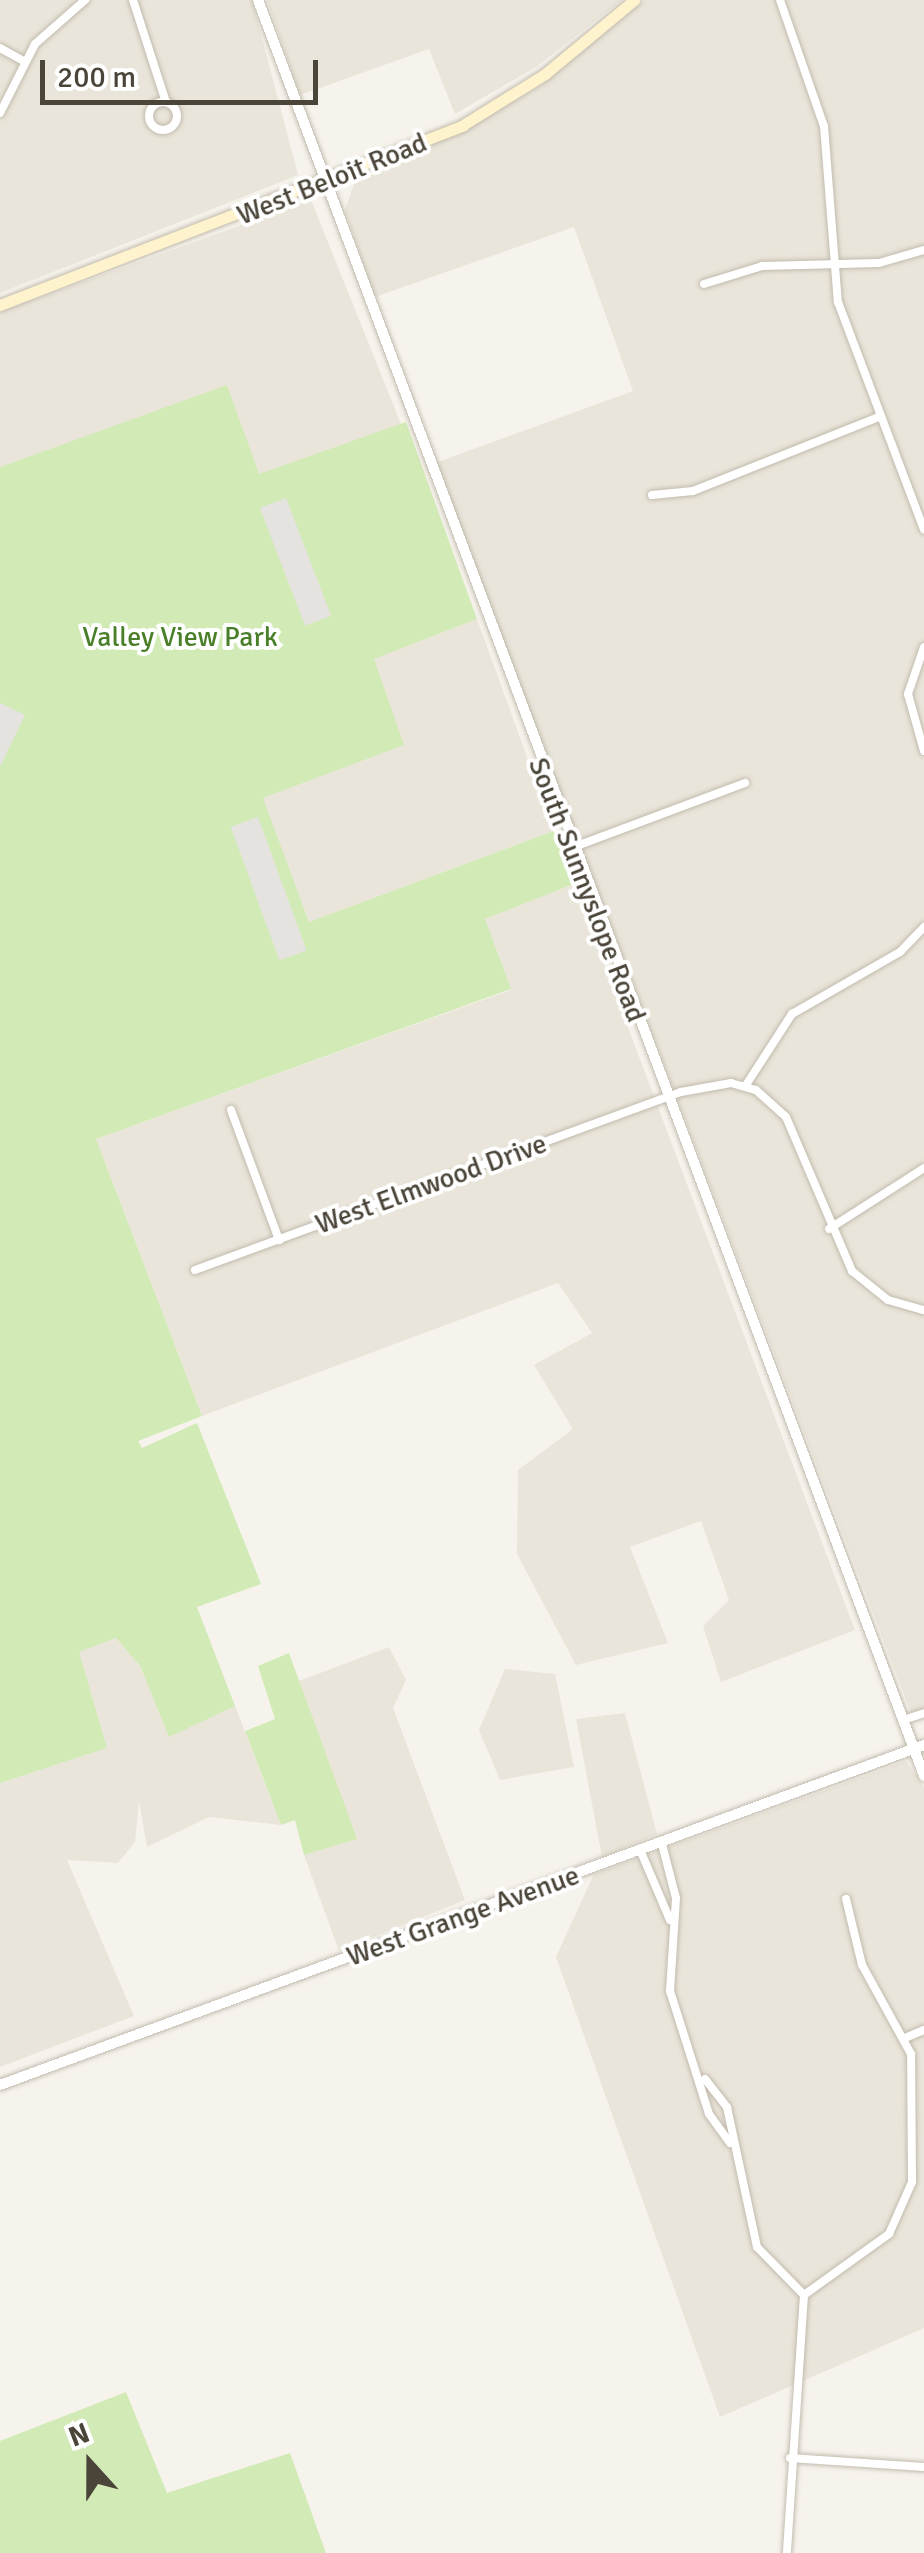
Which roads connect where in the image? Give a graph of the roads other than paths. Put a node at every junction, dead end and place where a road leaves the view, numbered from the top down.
1 (85, 0) edge
2 (133, 0) edge
3 (258, 0) edge
4 (634, 0) edge
5 (780, 0) edge
6 (0, 48) edge
7 (23, 61) junction
8 (165, 100) dead end
9 (0, 112) edge
10 (326, 184) junction
11 (924, 250) edge
12 (832, 262) junction
13 (704, 284) dead end
14 (0, 305) edge
15 (881, 416) junction
16 (652, 495) dead end
17 (924, 529) edge
18 (924, 647) edge
19 (924, 751) edge
20 (745, 783) dead end
21 (572, 848) junction
22 (924, 927) edge
23 (746, 1085) junction
24 (667, 1098) junction
25 (231, 1110) dead end
26 (924, 1168) edge
27 (829, 1228) junction
28 (279, 1240) junction
29 (194, 1270) dead end
30 (924, 1310) edge
31 (924, 1713) edge
32 (903, 1720) junction
33 (919, 1747) edge
34 (924, 1776) edge
35 (662, 1844) junction
36 (641, 1852) junction
37 (846, 1899) dead end
38 (670, 1920) junction
39 (924, 2030) edge
40 (905, 2038) junction
41 (924, 2049) edge
42 (912, 2054) junction
43 (704, 2079) junction
44 (0, 2084) edge
45 (730, 2142) junction
46 (804, 2295) junction
47 (790, 2458) junction
48 (924, 2467) edge
49 (787, 2553) edge

1 - 7 street
2 - 8 street
3 - 10 street, South Sunnyslope Road
4 - 10 main road, West Beloit Road
5 - 12 street
6 - 7 street
7 - 9 street
10 - 14 main road, West Beloit Road
10 - 21 street, South Sunnyslope Road
11 - 12 street
12 - 13 street
12 - 15 street
15 - 16 street
15 - 17 street
18 - 19 street
20 - 21 street
21 - 24 street, South Sunnyslope Road
22 - 23 street
23 - 24 street, West Elmwood Drive
23 - 27 street
24 - 28 street, West Elmwood Drive
24 - 32 street, South Sunnyslope Road
25 - 28 street
26 - 27 street
27 - 30 street
28 - 29 street, West Elmwood Drive
31 - 32 street
32 - 33 street, South Sunnyslope Road
33 - 34 street, South Sunnyslope Road
33 - 35 street, West Grange Avenue
35 - 36 street, West Grange Avenue
35 - 38 street
36 - 38 street
36 - 44 street, West Grange Avenue
37 - 40 street
38 - 43 street
39 - 40 street
40 - 42 street
41 - 42 street
42 - 46 street
43 - 45 street
43 - 45 street
45 - 46 street
46 - 47 street
47 - 48 street
47 - 49 street

